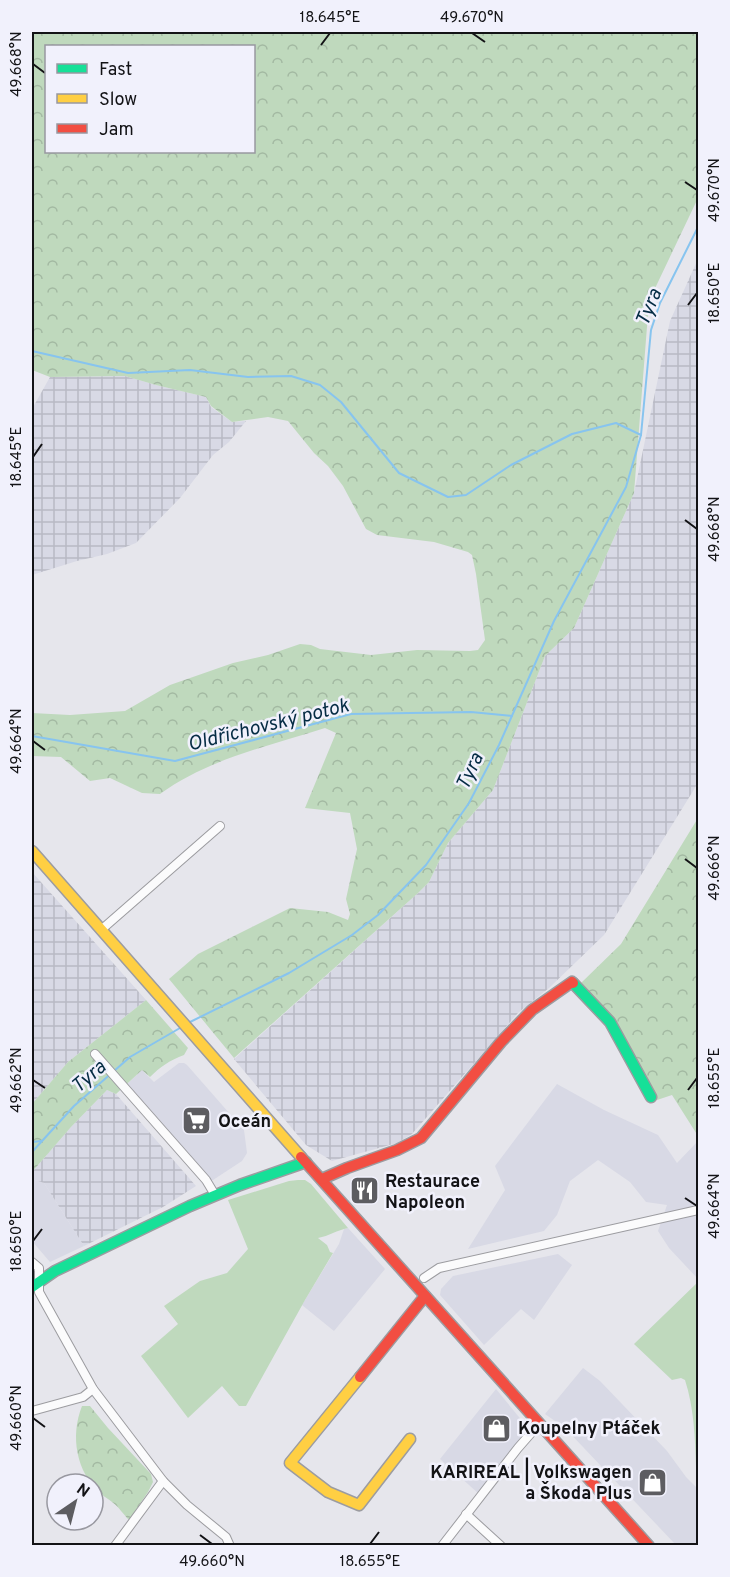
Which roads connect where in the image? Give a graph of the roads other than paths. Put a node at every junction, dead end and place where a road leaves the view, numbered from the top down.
1 (220, 826) dead end
2 (32, 851) edge
3 (101, 930) junction
4 (95, 1054) dead end
5 (651, 1097) dead end
6 (306, 1162) junction
7 (322, 1179) junction
8 (215, 1195) junction
9 (699, 1210) edge
10 (32, 1262) edge
11 (424, 1278) dead end
12 (36, 1284) edge
13 (425, 1296) junction
14 (93, 1389) junction
15 (32, 1411) edge
16 (539, 1424) junction
17 (410, 1439) dead end
18 (163, 1481) junction
19 (466, 1514) junction
20 (115, 1545) edge
21 (230, 1545) edge
22 (442, 1545) edge
23 (501, 1545) edge
24 (649, 1545) edge

1 - 3 street
2 - 3 street
3 - 6 street
4 - 8 street
5 - 7 street
6 - 7 street
6 - 8 street
7 - 13 street
8 - 12 street
9 - 11 street
10 - 12 street
12 - 14 street
13 - 16 street
13 - 17 street
14 - 15 street
14 - 18 street
16 - 19 street
16 - 24 street
18 - 20 street
18 - 21 street
19 - 22 street
19 - 23 street

